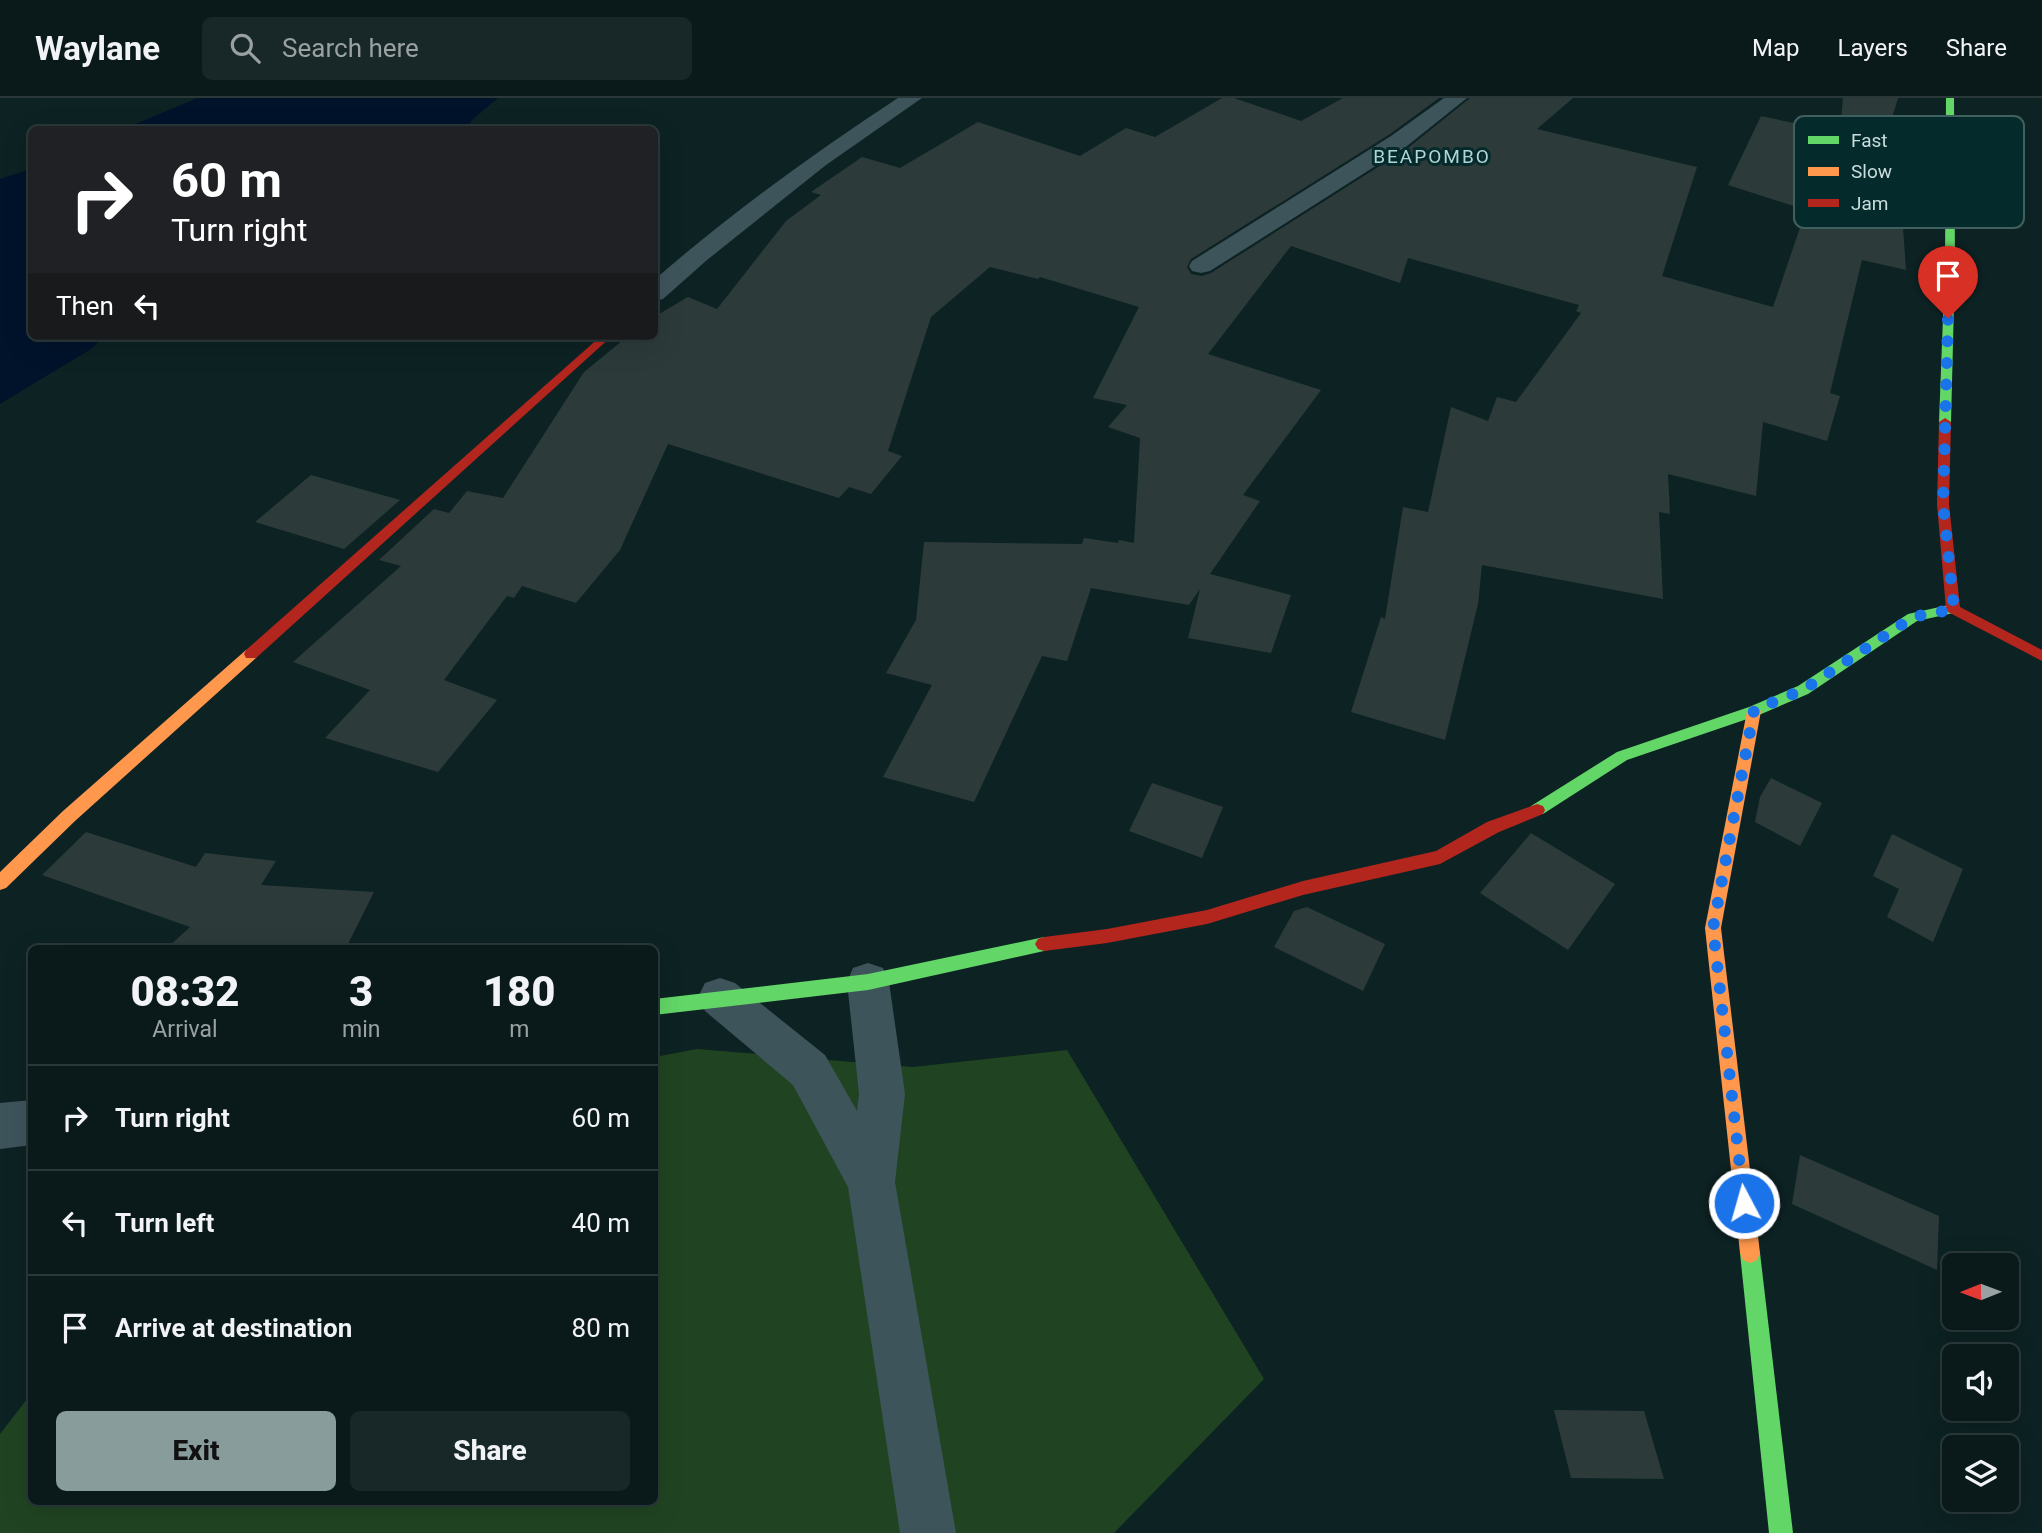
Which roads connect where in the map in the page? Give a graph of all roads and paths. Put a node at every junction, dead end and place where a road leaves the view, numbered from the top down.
1 (912, 98) edge
2 (1457, 98) edge
3 (1950, 98) edge
4 (1950, 116) edge
5 (1950, 228) edge
6 (1201, 266) dead end
7 (658, 290) edge
8 (603, 340) edge
9 (1954, 609) junction
10 (2042, 656) edge
11 (1754, 710) junction
12 (0, 883) edge
13 (868, 982) junction
14 (720, 997) junction
15 (658, 1006) edge
16 (28, 1122) edge
17 (0, 1126) edge
18 (871, 1182) junction
19 (928, 1533) edge
20 (1781, 1533) edge

1 - 7 street
2 - 6 street
3 - 4 street
5 - 9 street
8 - 12 street
9 - 10 street
9 - 11 street
11 - 13 street
11 - 20 street
13 - 14 street
13 - 18 street
14 - 15 street
14 - 18 street
16 - 17 street
18 - 19 street

